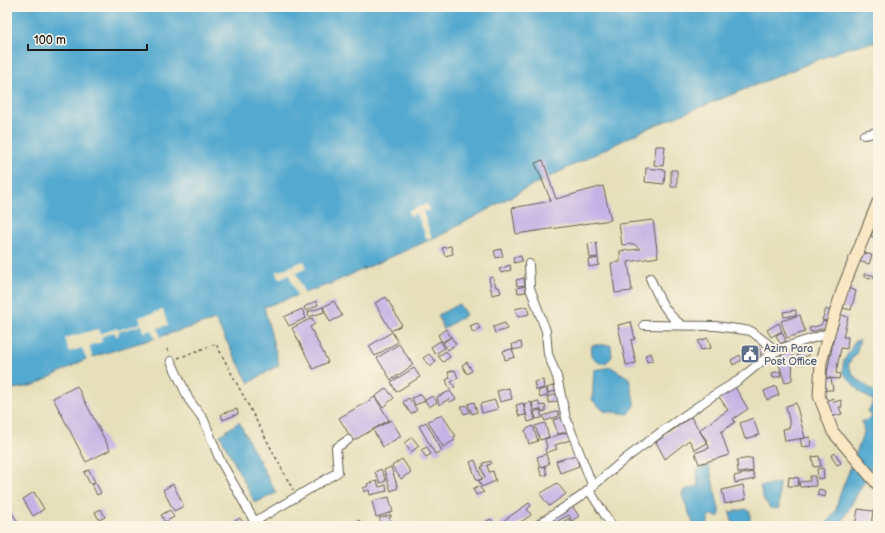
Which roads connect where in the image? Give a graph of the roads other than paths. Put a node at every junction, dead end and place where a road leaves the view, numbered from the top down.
1 (878, 132) edge
2 (864, 135) dead end
3 (878, 202) edge
4 (529, 264) dead end
5 (650, 278) dead end
6 (644, 325) dead end
7 (683, 325) junction
8 (829, 333) junction
9 (777, 351) junction
10 (171, 360) road end
11 (348, 440) dead end
12 (875, 482) edge
13 (591, 489) junction
14 (256, 524) edge
15 (536, 526) edge
16 (612, 526) edge

1 - 2 street
3 - 8 main road
4 - 13 street
5 - 7 street
6 - 7 street
7 - 9 street
8 - 9 street
8 - 12 main road
9 - 13 street
10 - 14 street
11 - 14 street
13 - 15 street
13 - 16 street

